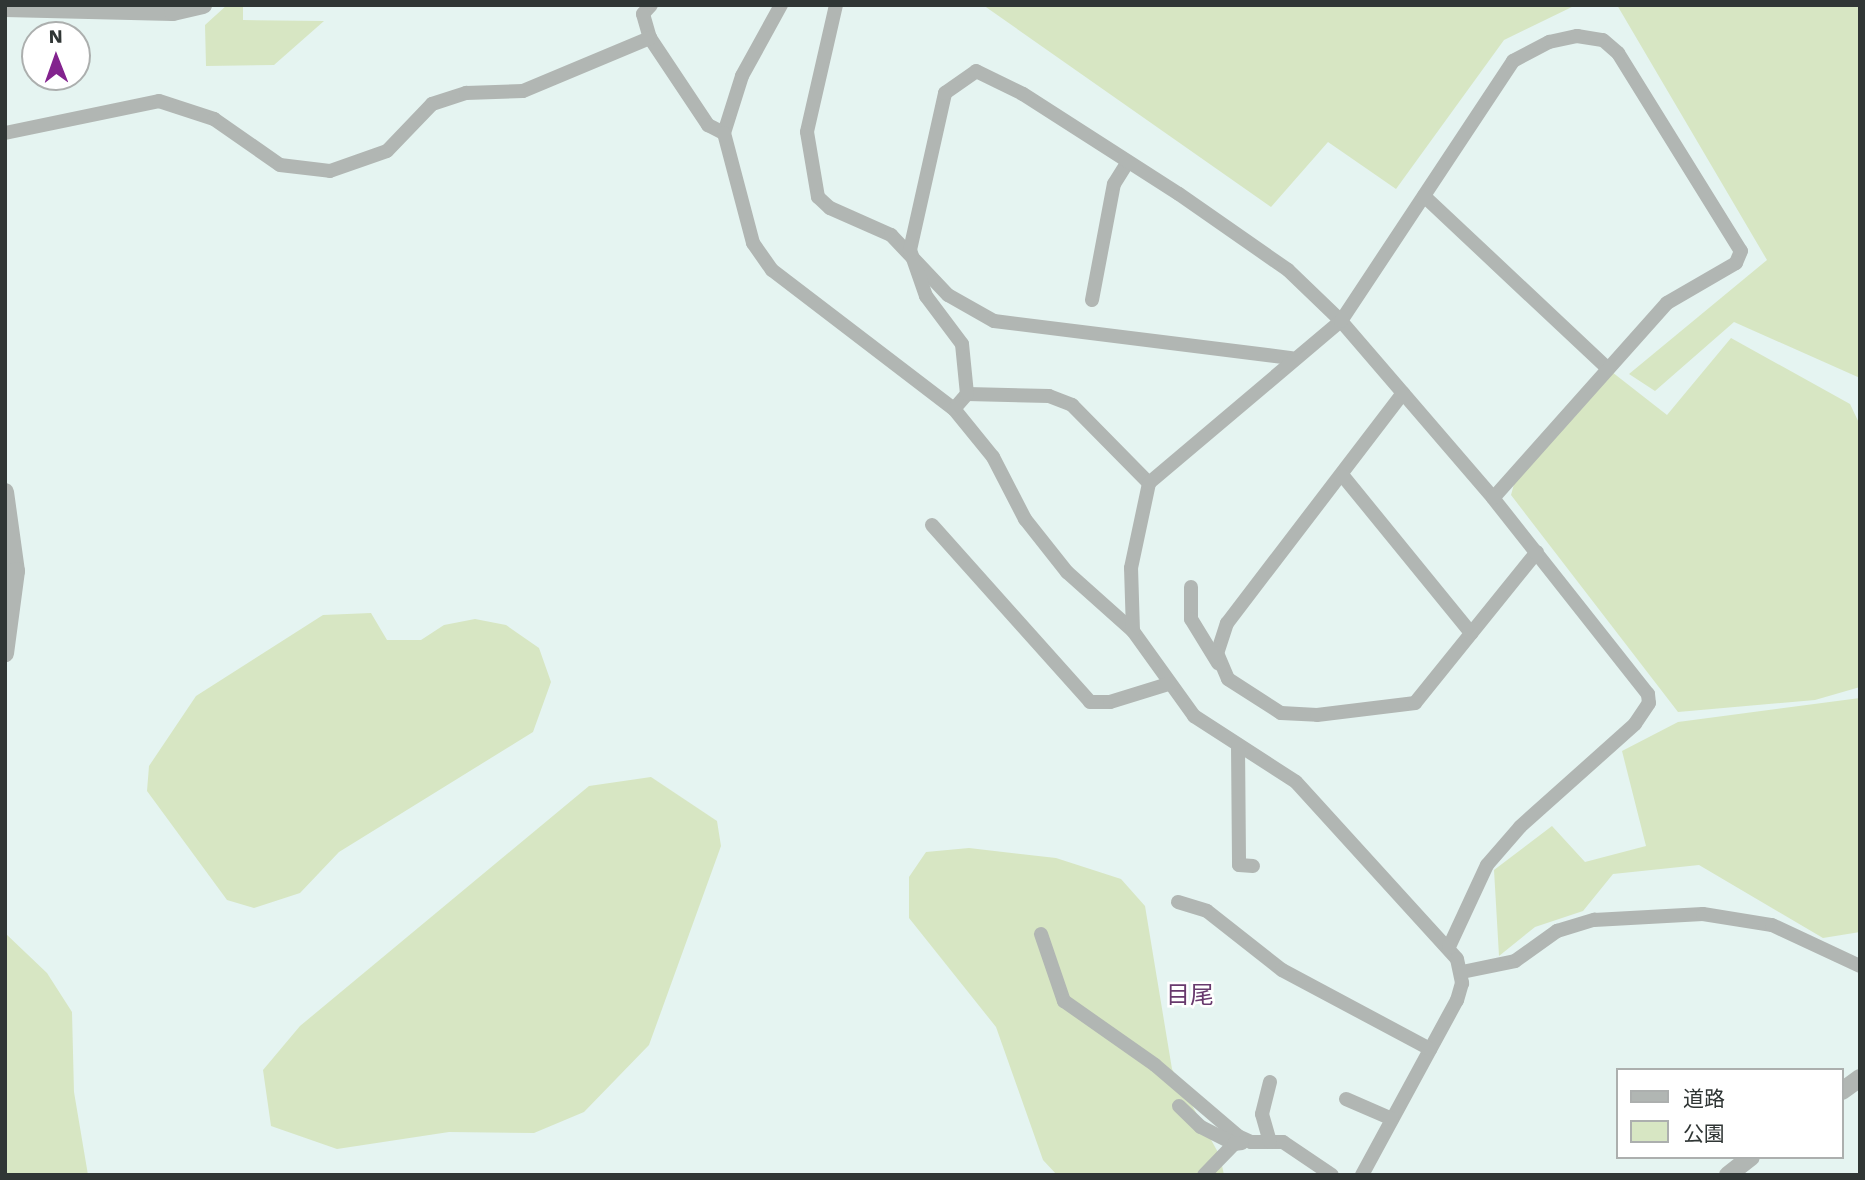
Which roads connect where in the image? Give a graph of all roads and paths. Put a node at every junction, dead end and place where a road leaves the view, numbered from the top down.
1 (203, 5) edge
2 (651, 5) edge
3 (781, 5) edge
4 (835, 5) edge
5 (43, 7) edge
6 (5, 8) edge
7 (134, 8) edge
8 (650, 38) junction
9 (5, 133) edge
10 (724, 134) junction
11 (1128, 162) junction
12 (1424, 196) junction
13 (910, 250) junction
14 (1092, 300) dead end
15 (1341, 320) junction
16 (1292, 358) junction
17 (1605, 366) junction
18 (1403, 393) junction
19 (967, 394) junction
20 (954, 409) junction
21 (1343, 476) junction
22 (1149, 483) junction
23 (5, 492) edge
24 (1493, 498) junction
25 (932, 525) dead end
26 (1537, 552) junction
27 (1191, 587) dead end
28 (1133, 631) junction
29 (1471, 634) junction
30 (5, 653) edge
31 (1218, 663) junction
32 (1168, 684) junction
33 (1238, 746) junction
34 (1253, 866) dead end
35 (1178, 902) dead end
36 (1041, 934) dead end
37 (1449, 947) junction
38 (1860, 966) edge
39 (1462, 972) junction
40 (1430, 1049) junction
41 (1860, 1078) edge
42 (1270, 1082) dead end
43 (1844, 1090) edge
44 (1346, 1099) dead end
45 (1180, 1106) dead end
46 (1392, 1119) junction
47 (1251, 1142) junction
48 (1270, 1142) junction
49 (1234, 1144) junction
50 (1748, 1159) edge
51 (1204, 1175) edge
52 (1332, 1175) edge
53 (1362, 1175) edge
54 (1728, 1175) edge

1 - 7 street
2 - 8 street
3 - 10 street
4 - 13 street
5 - 6 street
5 - 7 street
8 - 9 street
8 - 10 street
10 - 20 street
11 - 13 street
11 - 14 street
11 - 15 street
12 - 15 street
12 - 17 street
12 - 17 street
13 - 16 street
13 - 19 street
15 - 16 street
15 - 18 street
16 - 22 street
17 - 24 street
18 - 21 street
18 - 24 street
19 - 20 street
19 - 22 street
20 - 28 street
21 - 29 street
21 - 31 street
22 - 28 street
23 - 30 street
24 - 26 street
25 - 32 street
26 - 29 street
26 - 37 street
27 - 31 street
28 - 32 street
29 - 31 street
32 - 33 street
33 - 34 street
33 - 37 street
35 - 40 street
36 - 47 street
37 - 39 street
38 - 39 street
39 - 40 street
40 - 46 street
41 - 43 street
42 - 48 street
44 - 46 street
45 - 49 street
46 - 53 street
47 - 48 street
47 - 49 street
48 - 52 street
49 - 51 street
50 - 54 street

